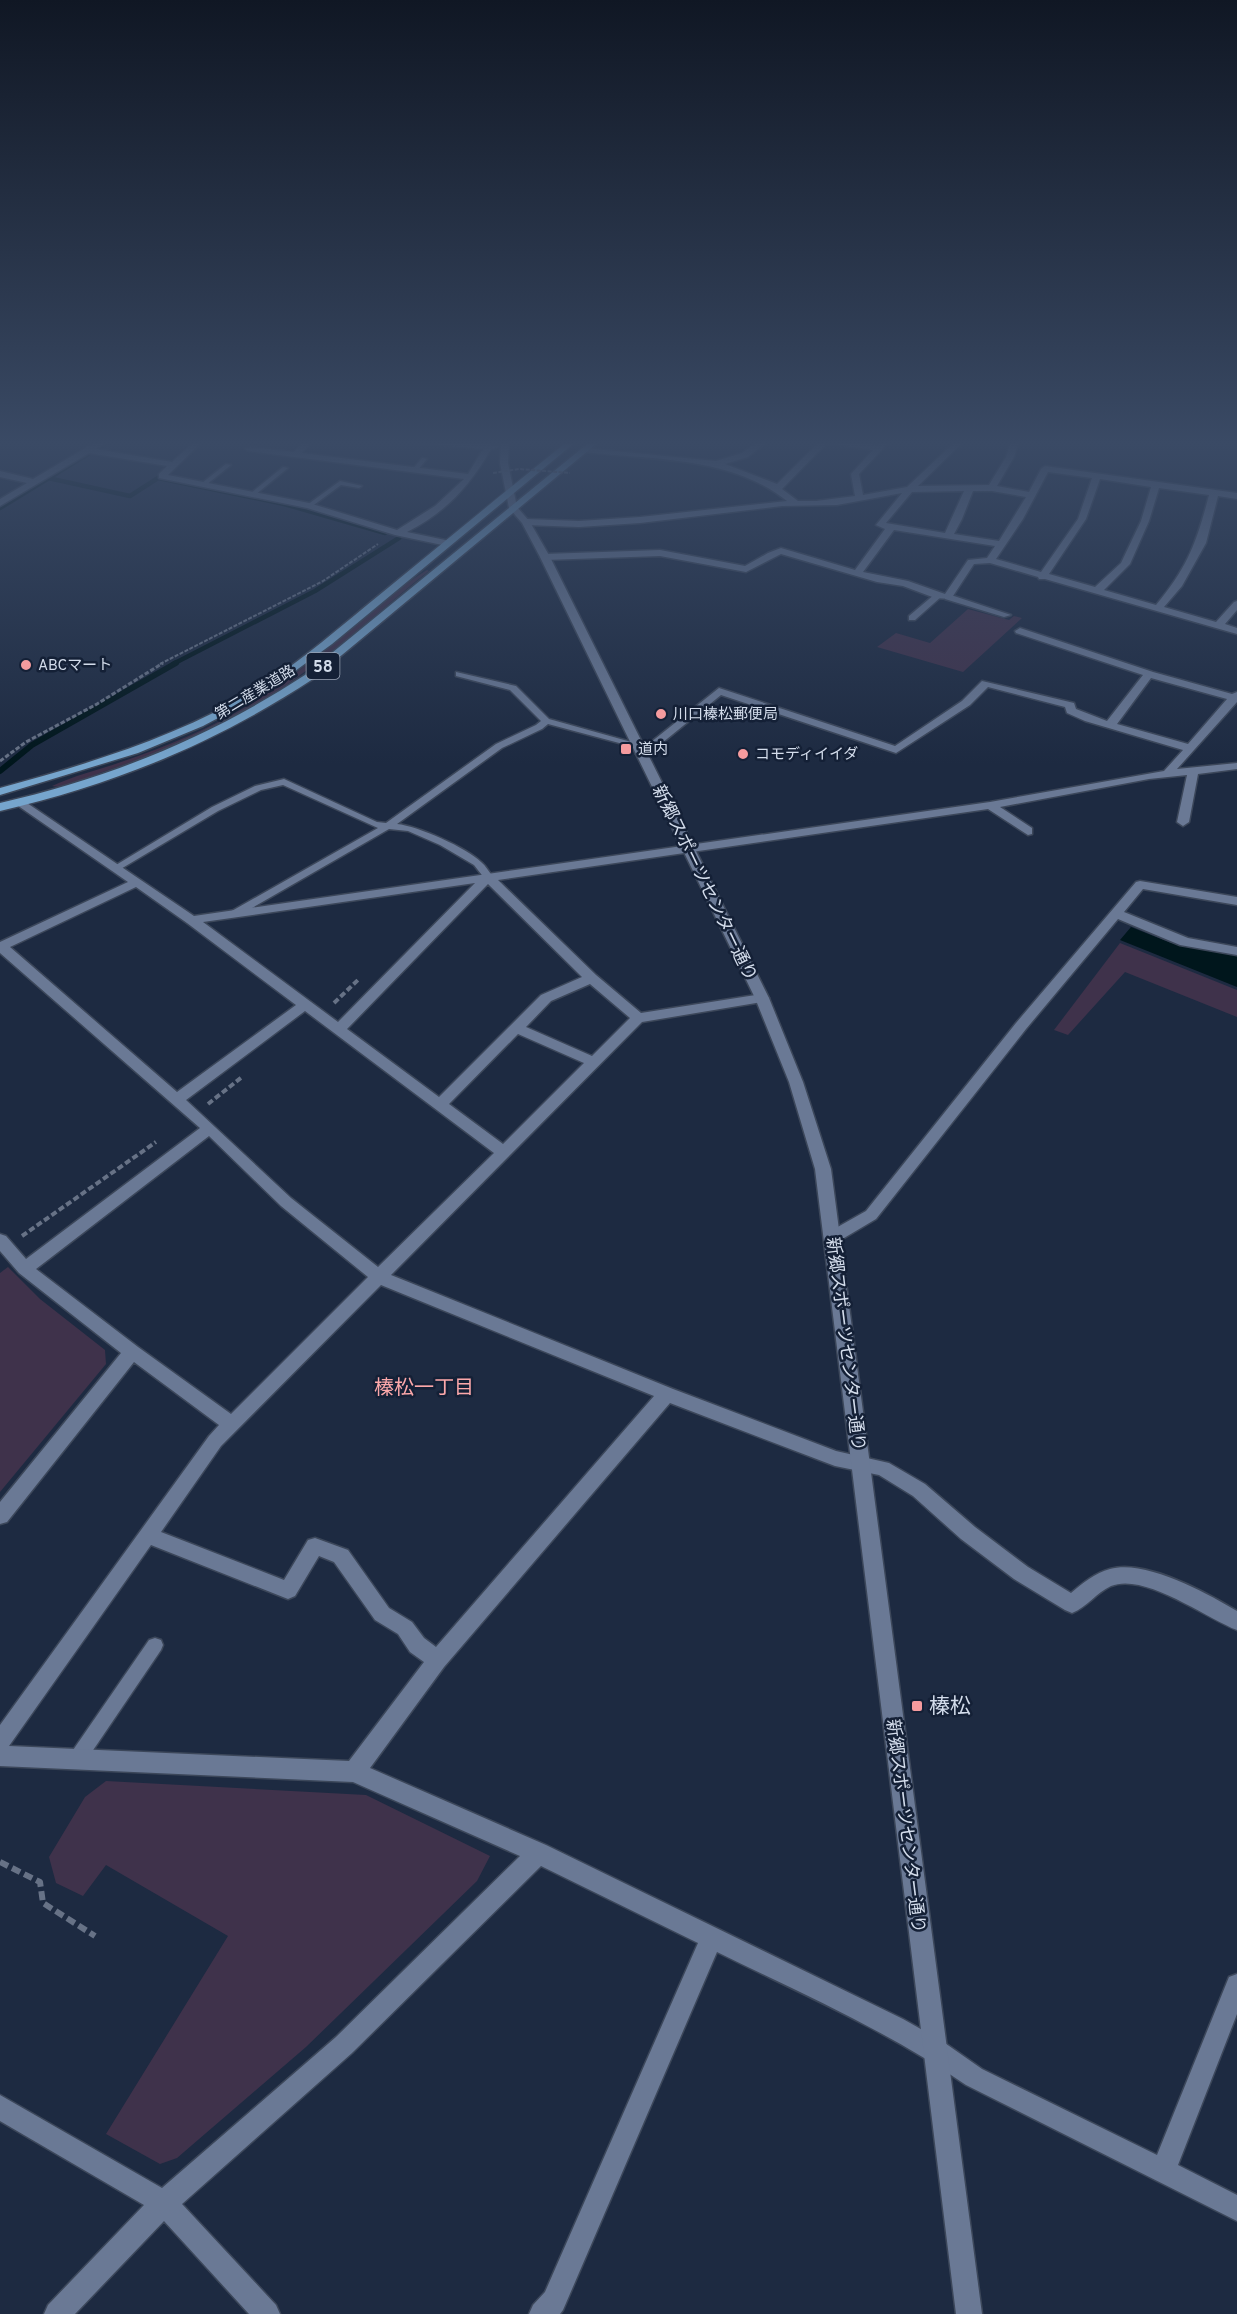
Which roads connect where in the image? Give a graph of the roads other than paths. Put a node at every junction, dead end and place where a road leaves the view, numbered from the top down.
1 (441, 548) edge
2 (456, 548) edge
3 (540, 548) edge
4 (875, 548) edge
5 (998, 548) edge
6 (1062, 548) edge
7 (1132, 548) edge
8 (1198, 548) edge
9 (545, 557) junction
10 (990, 560) junction
11 (857, 573) junction
12 (1042, 576) junction
13 (1096, 592) junction
14 (943, 597) junction
15 (1237, 604) edge
16 (1157, 609) junction
17 (1007, 615) dead end
18 (912, 618) dead end
19 (1219, 625) junction
20 (1020, 631) dead end
21 (1237, 631) edge
22 (459, 674) dead end
23 (1149, 674) junction
24 (1235, 697) edge
25 (546, 721) junction
26 (1110, 725) junction
27 (1189, 748) junction
28 (640, 749) junction
29 (1237, 766) edge
30 (1193, 771) junction
31 (1167, 774) junction
32 (0, 792) edge
33 (20, 803) junction
34 (990, 805) junction
35 (0, 807) edge
36 (1183, 822) dead end
37 (388, 825) junction
38 (1028, 831) dead end
39 (688, 849) junction
40 (116, 868) junction
41 (488, 877) junction
42 (137, 882) junction
43 (1237, 901) edge
44 (234, 914) junction
45 (1118, 914) junction
46 (192, 920) junction
47 (0, 947) edge
48 (1237, 951) edge
49 (591, 978) junction
50 (762, 998) junction
51 (305, 1005) junction
52 (638, 1018) junction
53 (517, 1028) junction
54 (339, 1029) junction
55 (594, 1062) junction
56 (176, 1100) junction
57 (440, 1105) junction
58 (210, 1128) junction
59 (503, 1152) junction
60 (833, 1237) junction
61 (0, 1240) edge
62 (25, 1269) junction
63 (378, 1277) junction
64 (132, 1352) junction
65 (667, 1394) junction
66 (231, 1424) junction
67 (861, 1463) junction
68 (0, 1516) edge
69 (147, 1535) junction
70 (1237, 1621) edge
71 (154, 1645) dead end
72 (437, 1660) junction
73 (0, 1742) edge
74 (0, 1756) edge
75 (77, 1759) junction
76 (354, 1772) junction
77 (538, 1853) junction
78 (712, 1938) junction
79 (1237, 1985) edge
80 (934, 2049) junction
81 (0, 2107) edge
82 (1164, 2171) junction
83 (164, 2203) junction
84 (1237, 2208) edge
85 (57, 2314) edge
86 (267, 2314) edge
87 (542, 2314) edge
88 (969, 2314) edge

1 - 32 main road, 第二産業道路 / 58
2 - 33 main road, 第二産業道路 / 58
3 - 9 street, 新郷スポーツセンター通り
4 - 11 street
5 - 10 street
6 - 12 street
7 - 13 street
8 - 16 street
9 - 11 street
9 - 28 street, 新郷スポーツセンター通り
10 - 12 street
10 - 14 street
11 - 14 street
12 - 13 street
13 - 16 street
14 - 17 lane
14 - 18 lane
15 - 19 street
16 - 19 street
19 - 21 street
20 - 23 street
22 - 25 lane
23 - 24 street
23 - 26 street
24 - 27 street
25 - 28 lane
25 - 37 lane
26 - 27 street
26 - 28 street
27 - 31 street
28 - 39 street, 新郷スポーツセンター通り
29 - 30 street
30 - 31 street
30 - 36 street
31 - 34 street
33 - 35 main road, 第二産業道路 / 58
33 - 40 street
34 - 38 street
34 - 39 street
37 - 40 lane
37 - 41 lane
37 - 44 lane
39 - 41 street
39 - 50 street, 新郷スポーツセンター通り
40 - 42 street
41 - 44 street
41 - 49 street
41 - 54 street
42 - 46 street
42 - 47 street
43 - 45 street
44 - 46 street
45 - 48 street
45 - 60 street
46 - 51 street
47 - 56 street
49 - 52 street
49 - 53 street
50 - 52 street
50 - 60 street, 新郷スポーツセンター通り
51 - 54 street
51 - 56 street
52 - 55 street
53 - 55 street
53 - 57 street
54 - 57 street
55 - 59 street
56 - 58 street
57 - 59 street
58 - 62 street
58 - 63 street
59 - 63 street
60 - 67 street, 新郷スポーツセンター通り
61 - 62 street
62 - 64 street
63 - 65 street
63 - 66 street
64 - 66 street
64 - 68 street
65 - 67 street
65 - 72 street
66 - 69 street
67 - 70 street
67 - 80 street, 新郷スポーツセンター通り
69 - 72 street
69 - 73 street
71 - 75 lane
72 - 76 street
74 - 75 street
75 - 76 street
76 - 77 street
77 - 78 street
77 - 83 street
78 - 80 street
78 - 87 street
79 - 82 street
80 - 82 street
80 - 88 street, 新郷スポーツセンター通り
81 - 83 street
82 - 84 street
83 - 85 street
83 - 86 street

